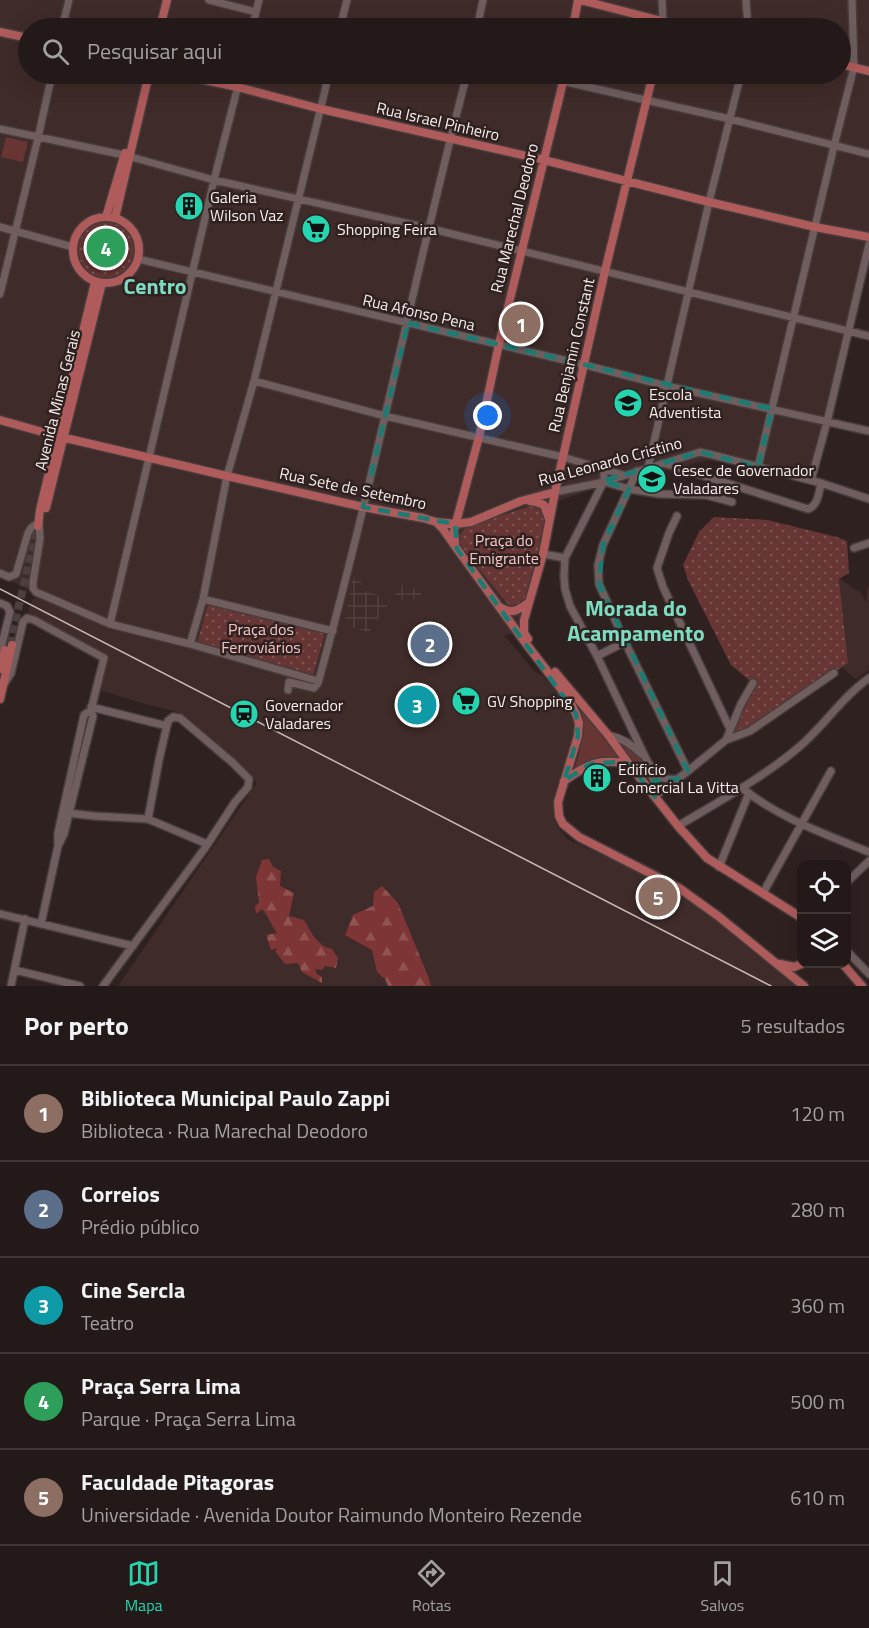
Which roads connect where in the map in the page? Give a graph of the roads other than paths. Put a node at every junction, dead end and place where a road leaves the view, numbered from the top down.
1 (69, 0) edge
2 (161, 0) edge
3 (166, 0) edge
4 (209, 0) edge
5 (259, 0) edge
6 (347, 0) edge
7 (483, 0) edge
8 (579, 0) edge
9 (662, 0) edge
10 (746, 0) edge
11 (852, 0) edge
12 (256, 12) junction
13 (64, 18) edge
14 (157, 18) edge
15 (162, 18) edge
16 (254, 18) edge
17 (342, 18) edge
18 (479, 18) edge
19 (575, 18) edge
20 (639, 18) edge
21 (663, 18) edge
22 (747, 18) edge
23 (0, 32) edge
24 (18, 36) edge
25 (851, 66) edge
26 (854, 67) junction
27 (869, 71) edge
28 (851, 79) edge
29 (50, 84) edge
30 (142, 84) edge
31 (146, 84) edge
32 (223, 84) edge
33 (238, 84) edge
34 (327, 84) edge
35 (464, 84) edge
36 (563, 84) edge
37 (587, 84) edge
38 (651, 84) edge
39 (739, 84) edge
40 (850, 84) edge
41 (237, 87) junction
42 (647, 100) junction
43 (321, 110) junction
44 (730, 119) junction
45 (0, 129) edge
46 (38, 138) junction
47 (450, 138) junction
48 (834, 146) junction
49 (869, 154) edge
50 (127, 156) junction
51 (544, 160) junction
52 (214, 180) junction
53 (628, 180) junction
54 (299, 198) junction
55 (709, 202) junction
56 (111, 218) junction
57 (0, 227) edge
58 (814, 227) junction
59 (428, 228) junction
60 (16, 231) junction
61 (869, 237) edge
62 (869, 244) edge
63 (73, 247) junction
64 (522, 251) junction
65 (138, 259) junction
66 (605, 271) junction
67 (193, 273) junction
68 (98, 283) junction
69 (276, 292) junction
70 (688, 292) junction
71 (0, 294) edge
72 (793, 317) junction
73 (408, 322) junction
74 (849, 331) junction
75 (869, 336) edge
76 (499, 345) junction
77 (585, 365) junction
78 (254, 381) junction
79 (667, 386) junction
80 (772, 409) junction
81 (385, 416) junction
82 (0, 420) edge
83 (827, 422) junction
84 (869, 431) edge
85 (60, 436) junction
86 (479, 437) junction
87 (150, 457) junction
88 (563, 457) junction
89 (663, 463) junction
90 (599, 467) junction
91 (758, 467) junction
92 (648, 468) junction
93 (637, 471) junction
94 (623, 475) junction
95 (227, 476) junction
96 (811, 480) junction
97 (604, 482) junction
98 (821, 483) junction
99 (629, 489) junction
100 (555, 492) junction
101 (869, 499) edge
102 (521, 501) junction
103 (732, 502) dead end
104 (363, 507) junction
105 (676, 516) dead end
106 (436, 522) junction
107 (39, 524) junction
108 (456, 524) junction
109 (549, 528) junction
110 (869, 543) edge
111 (854, 548) dead end
112 (457, 549) junction
113 (543, 554) junction
114 (565, 558) junction
115 (0, 573) edge
116 (203, 598) junction
117 (528, 602) junction
118 (0, 603) edge
119 (499, 607) junction
120 (110, 624) junction
121 (333, 631) junction
122 (626, 642) junction
123 (190, 644) junction
124 (0, 652) edge
125 (597, 656) junction
126 (0, 669) edge
127 (834, 673) dead end
128 (869, 678) edge
129 (753, 683) dead end
130 (316, 685) junction
131 (3, 686) junction
132 (288, 690) dead end
133 (0, 699) edge
134 (91, 709) junction
135 (627, 720) junction
136 (167, 726) junction
137 (730, 729) junction
138 (612, 736) junction
139 (726, 740) junction
140 (648, 763) junction
141 (629, 764) junction
142 (688, 771) junction
143 (831, 771) dead end
144 (677, 778) junction
145 (564, 781) junction
146 (742, 788) junction
147 (749, 793) junction
148 (656, 795) junction
149 (68, 813) junction
150 (148, 819) junction
151 (801, 824) junction
152 (678, 826) junction
153 (207, 844) junction
154 (58, 846) junction
155 (869, 852) edge
156 (869, 861) edge
157 (719, 867) junction
158 (851, 878) edge
159 (763, 893) junction
160 (0, 914) edge
161 (797, 915) edge
162 (25, 919) junction
163 (41, 924) junction
164 (133, 946) junction
165 (851, 955) edge
166 (777, 963) junction
167 (797, 966) edge
168 (846, 968) edge
169 (15, 970) junction
170 (869, 974) edge
171 (10, 986) edge
172 (80, 986) edge
173 (103, 986) edge
174 (804, 986) edge
175 (862, 986) edge

1 - 13 street
2 - 14 main road
3 - 15 main road
4 - 12 street
5 - 12 street
6 - 17 street
7 - 18 street
8 - 19 main road
8 - 20 main road
9 - 21 street
10 - 22 street
11 - 26 street
12 - 16 street
23 - 24 main road
25 - 26 main road
26 - 27 main road
26 - 28 street
29 - 46 street
30 - 50 main road
31 - 50 main road
32 - 41 main road, Rua Israel Pinheiro
33 - 41 street
34 - 43 street
35 - 47 street
36 - 51 main road, Rua Marechal Deodoro
37 - 42 street
38 - 42 main road, Rua Benjamin Constant
39 - 44 street
40 - 48 street
41 - 43 main road, Rua Israel Pinheiro
41 - 52 street
42 - 44 street
42 - 53 main road, Rua Benjamin Constant
43 - 47 main road, Rua Israel Pinheiro
43 - 54 street
44 - 48 street
44 - 55 street
45 - 46 street
46 - 50 street
46 - 60 street
47 - 51 main road, Rua Israel Pinheiro
47 - 59 street
48 - 49 street
48 - 58 street
50 - 52 street
50 - 56 main road
51 - 53 main road, Rua Israel Pinheiro
51 - 64 main road, Rua Marechal Deodoro
52 - 54 street
52 - 67 street
53 - 55 main road, Rua Israel Pinheiro
53 - 66 main road, Rua Benjamin Constant
54 - 59 street
54 - 69 street
55 - 58 main road, Rua Israel Pinheiro
55 - 70 street
56 - 63 main road
56 - 65 main road
57 - 60 street
58 - 61 main road, Rua Israel Pinheiro
58 - 72 street
59 - 64 street
59 - 73 street
60 - 63 street
60 - 71 street
62 - 74 street
63 - 68 main road
64 - 66 street
64 - 76 main road, Rua Marechal Deodoro
65 - 67 street, Rua Afonso Pena
65 - 68 main road
66 - 70 street
66 - 77 main road, Rua Benjamin Constant
67 - 69 street, Rua Afonso Pena
67 - 87 street
68 - 85 main road, Avenida Minas Gerais
69 - 73 street, Rua Afonso Pena
69 - 78 street
70 - 72 street
70 - 79 street
72 - 74 street
72 - 80 street
73 - 76 street, Rua Afonso Pena
73 - 81 street
74 - 75 street
74 - 83 street
76 - 77 street, Rua Afonso Pena
76 - 86 main road, Rua Marechal Deodoro
77 - 79 street, Rua Afonso Pena
77 - 88 main road, Rua Benjamin Constant
78 - 81 street
78 - 95 street
79 - 80 street, Rua Afonso Pena
79 - 92 street
80 - 83 street, Rua Afonso Pena
80 - 91 street
81 - 86 street
81 - 104 street
82 - 85 main road, Rua Sete de Setembro
83 - 84 street, Rua Afonso Pena
83 - 96 street
85 - 87 main road, Rua Sete de Setembro
85 - 107 main road, Avenida Minas Gerais
86 - 88 street
86 - 108 main road, Rua Marechal Deodoro
87 - 95 main road, Rua Sete de Setembro
87 - 120 street
88 - 90 street
88 - 100 main road, Rua Benjamin Constant
89 - 91 street, Rua Leonardo Cristino
89 - 92 street, Rua Leonardo Cristino
89 - 98 street
90 - 94 street
90 - 97 street
91 - 96 street, Rua Leonardo Cristino
92 - 93 street, Rua Leonardo Cristino
93 - 94 street, Rua Leonardo Cristino
93 - 99 street
94 - 97 street, Rua Leonardo Cristino
95 - 104 main road, Rua Sete de Setembro
95 - 116 street
96 - 98 street, Rua Leonardo Cristino
97 - 99 street
97 - 100 street, Rua Leonardo Cristino
97 - 114 street
98 - 101 street, Rua Leonardo Cristino
99 - 103 street
99 - 122 street
100 - 102 main road, Rua Leonardo Cristino
100 - 109 main road, Rua Benjamin Constant
102 - 108 main road, Rua Leonardo Cristino
102 - 109 main road
104 - 106 main road, Rua Sete de Setembro
104 - 121 street
105 - 137 street
106 - 108 main road
106 - 112 main road, Rua Sete de Setembro
107 - 115 street, Avenida Minas Gerais
107 - 120 street, Avenida Minas Gerais
108 - 112 main road
109 - 113 main road, Rua Benjamin Constant
110 - 111 street
112 - 119 main road, Rua Sete de Setembro
113 - 114 street
113 - 117 main road, Rua Benjamin Constant
114 - 125 street
116 - 121 street
116 - 123 street
117 - 119 main road
117 - 138 main road, Rua Benjamin Constant
118 - 124 street
119 - 145 main road, Rua Sete de Setembro
120 - 123 street
121 - 130 street
122 - 125 street
122 - 142 street
123 - 130 street
125 - 135 street
126 - 131 main road
127 - 139 street
128 - 146 street
129 - 137 street
130 - 132 street
131 - 133 main road
131 - 134 street
134 - 136 street
134 - 149 street
134 - 154 street
135 - 138 street
135 - 140 street
136 - 150 street
136 - 153 street
137 - 139 street
138 - 140 street
138 - 141 main road
139 - 142 street
140 - 144 street
140 - 148 street
141 - 145 main road
141 - 148 main road
142 - 144 street
143 - 151 street
144 - 148 street
145 - 166 main road, Rua Sete de Setembro
146 - 147 street
146 - 152 street
147 - 151 street
147 - 157 street
148 - 152 main road
149 - 150 street
149 - 154 street
150 - 153 street
151 - 155 street
151 - 159 street
152 - 157 main road
153 - 164 street
154 - 163 street
156 - 158 street
157 - 159 main road
159 - 161 main road
160 - 162 street
162 - 163 street
162 - 169 street
163 - 164 street
164 - 173 street
165 - 170 street
166 - 167 main road
166 - 174 main road, Rua Sete de Setembro
168 - 175 main road
169 - 171 street
169 - 172 street

